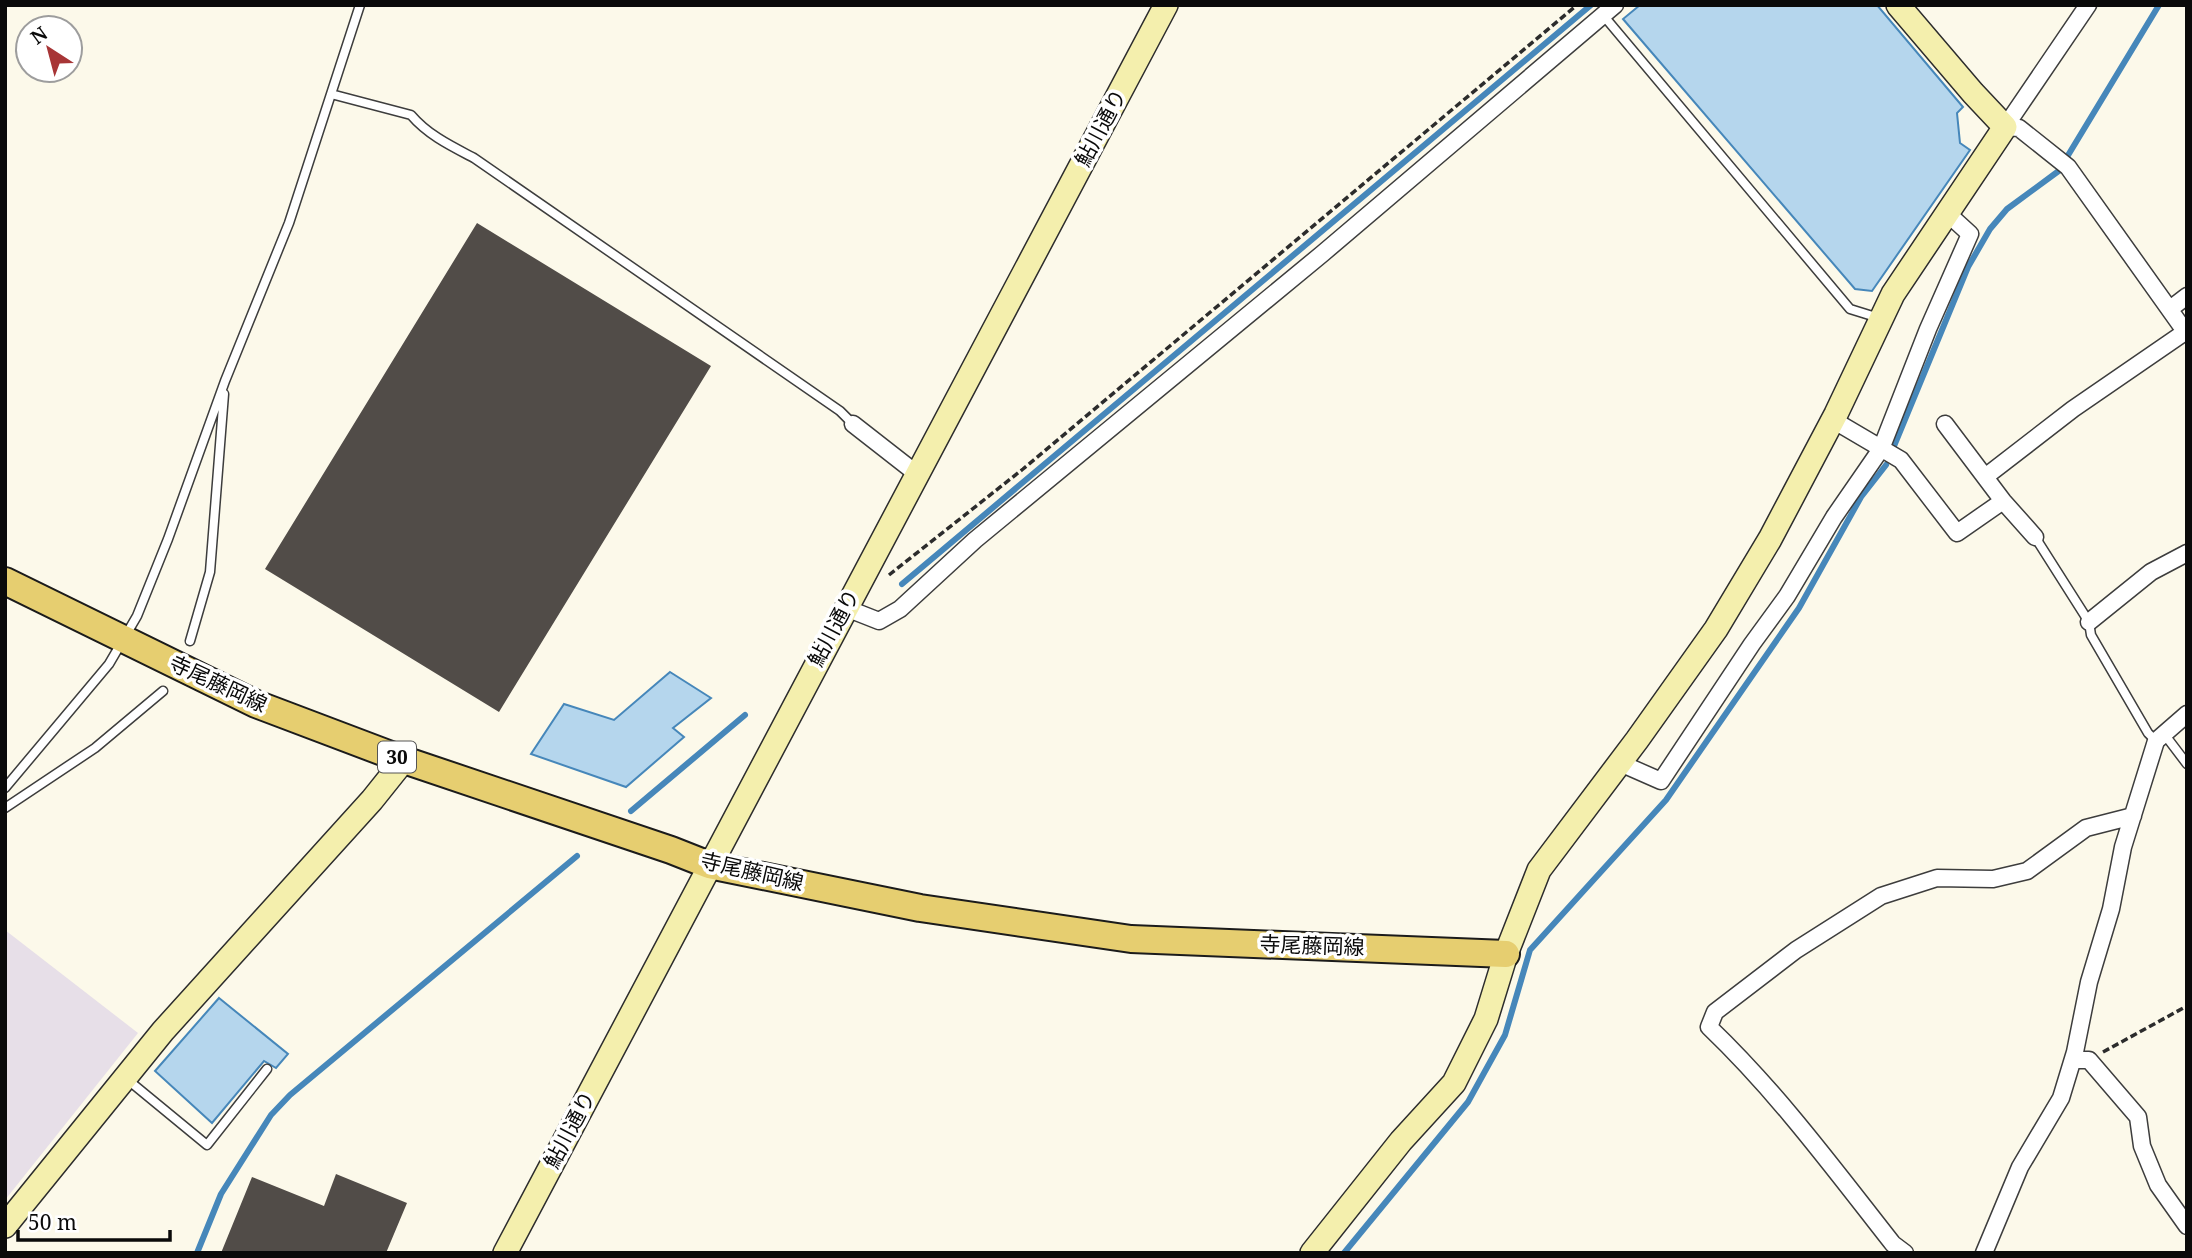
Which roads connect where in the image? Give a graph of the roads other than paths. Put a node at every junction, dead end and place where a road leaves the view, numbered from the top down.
1 (360, 5) edge
2 (1166, 5) edge
3 (1898, 5) edge
4 (2088, 5) edge
5 (1609, 10) edge
6 (331, 94) junction
7 (2005, 127) junction
8 (1947, 213) junction
9 (2187, 296) edge
10 (2170, 309) junction
11 (1881, 319) junction
12 (2186, 333) edge
13 (225, 381) junction
14 (1833, 420) junction
15 (853, 424) joint
16 (1945, 424) dead end
17 (1881, 449) junction
18 (917, 474) junction
19 (1985, 477) junction
20 (2003, 501) junction
21 (2035, 537) joint
22 (2187, 553) edge
23 (5, 581) edge
24 (846, 608) junction
25 (2089, 622) junction
26 (124, 640) junction
27 (190, 641) dead end
28 (163, 691) dead end
29 (2187, 714) edge
30 (2161, 738) junction
31 (404, 760) junction
32 (1620, 763) junction
33 (2187, 764) edge
34 (5, 788) edge
35 (5, 808) edge
36 (2133, 816) junction
37 (709, 865) junction
38 (1507, 954) junction
39 (2081, 1060) junction
40 (267, 1069) dead end
41 (126, 1078) junction
42 (5, 1226) edge
43 (2187, 1227) edge
44 (505, 1253) edge
45 (1312, 1253) edge
46 (1905, 1253) edge
47 (1984, 1253) edge

1 - 6 lane
2 - 18 street, 鮎川通り
3 - 7 street
4 - 7 street
5 - 11 lane
5 - 24 street
6 - 13 lane
6 - 15 lane
7 - 8 street
7 - 10 street
8 - 11 street
8 - 17 street
9 - 10 street
10 - 12 street
11 - 14 street
12 - 19 street
13 - 26 lane
13 - 27 lane
14 - 17 street
14 - 32 street
15 - 18 street
16 - 19 street
17 - 20 street
17 - 32 street
18 - 24 street, 鮎川通り
19 - 20 street
20 - 21 street
21 - 25 lane
22 - 25 street
23 - 26 main road, 寺尾藤岡線 / 30
24 - 37 street, 鮎川通り
25 - 30 lane
26 - 31 main road, 寺尾藤岡線 / 30
26 - 34 lane
28 - 35 lane
29 - 30 street
30 - 33 lane
30 - 36 street
31 - 37 main road, 寺尾藤岡線 / 30
31 - 41 street
32 - 38 street
36 - 39 street
36 - 46 street
37 - 38 main road, 寺尾藤岡線
37 - 44 street, 鮎川通り
38 - 45 street
39 - 43 street
39 - 47 street
40 - 41 lane
41 - 42 street

